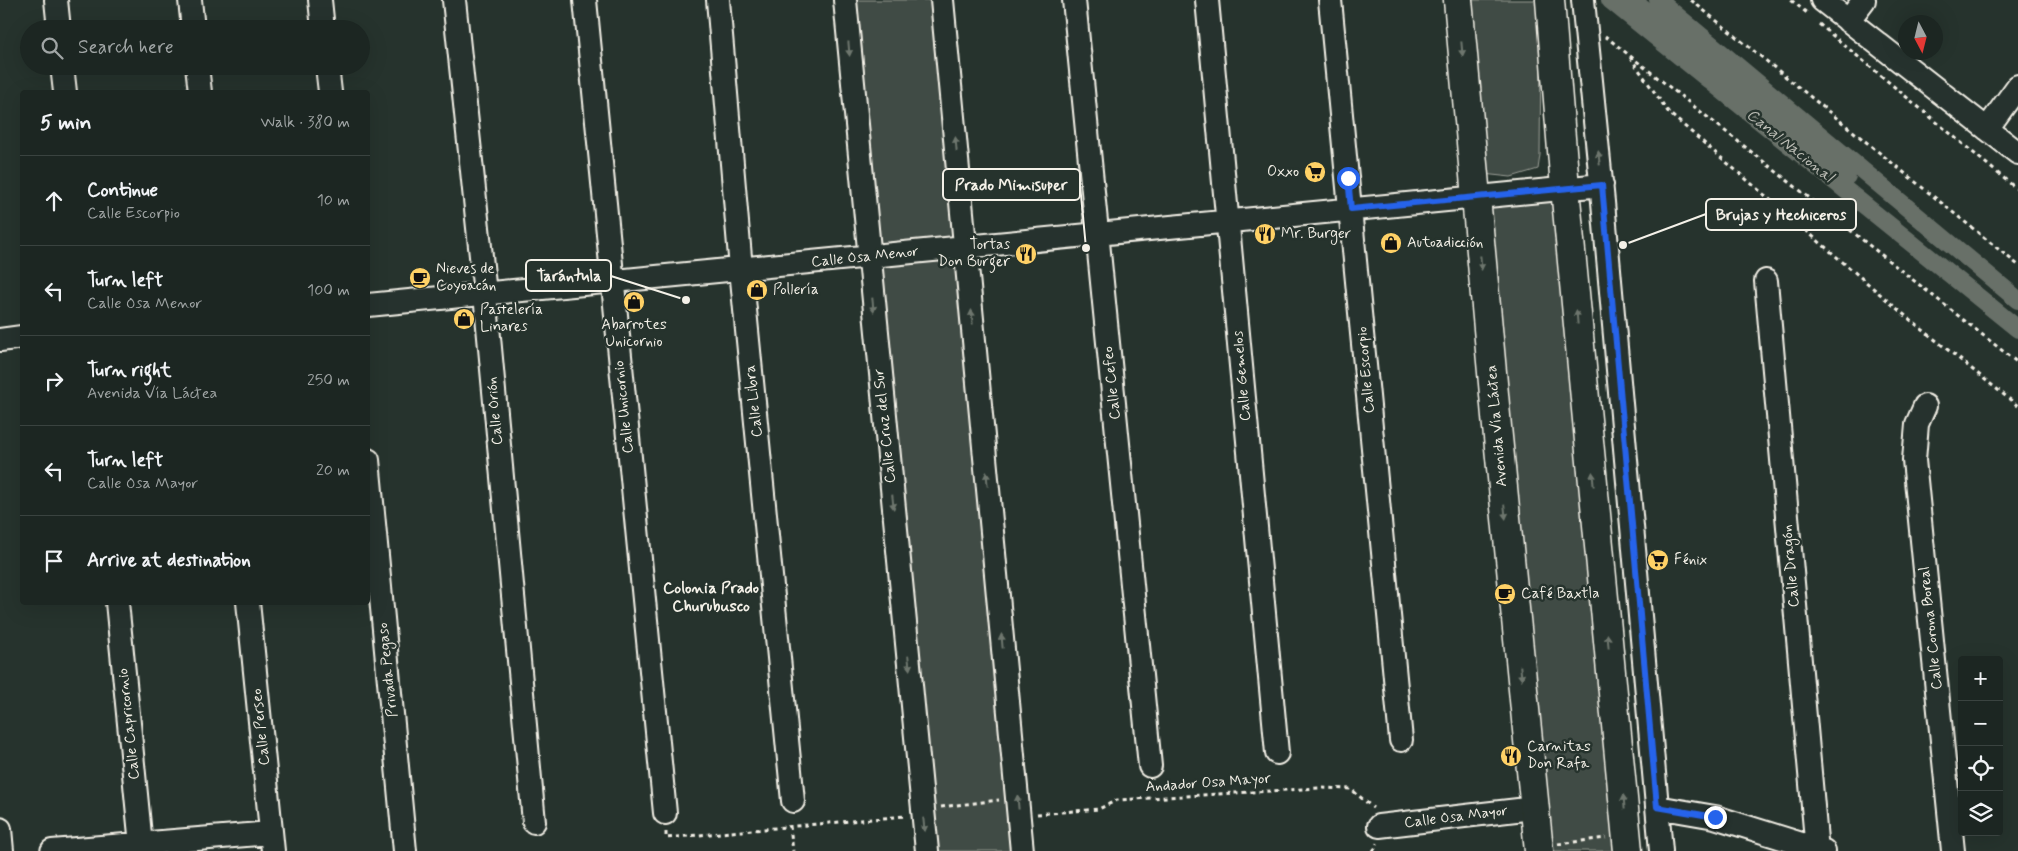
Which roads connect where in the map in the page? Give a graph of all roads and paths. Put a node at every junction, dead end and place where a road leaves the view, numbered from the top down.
1 (56, 0) edge
2 (190, 0) edge
3 (320, 0) edge
4 (454, 0) edge
5 (585, 0) edge
6 (718, 0) edge
7 (845, 0) edge
8 (942, 0) edge
9 (1074, 0) edge
10 (1208, 0) edge
11 (1330, 0) edge
12 (1458, 0) edge
13 (1550, 0) edge
14 (1691, 0) edge
15 (1792, 0) edge
16 (1822, 0) edge
17 (1864, 0) edge
18 (1584, 8) edge
19 (57, 20) edge
20 (192, 20) edge
21 (322, 20) edge
22 (1848, 21) junction
23 (1628, 53) junction
24 (63, 75) edge
25 (198, 75) edge
26 (328, 75) edge
27 (2018, 86) edge
28 (65, 90) edge
29 (200, 90) edge
30 (330, 90) edge
31 (1987, 129) junction
32 (2018, 153) edge
33 (1602, 185) junction
34 (1565, 188) junction
35 (2018, 190) edge
36 (1475, 197) junction
37 (1351, 209) junction
38 (1227, 221) junction
39 (1097, 234) junction
40 (965, 247) junction
41 (868, 257) junction
42 (2018, 265) edge
43 (741, 269) junction
44 (1766, 281) dead end
45 (612, 282) junction
46 (484, 294) junction
47 (370, 305) edge
48 (20, 337) edge
49 (0, 340) edge
50 (2018, 363) edge
51 (1925, 406) dead end
52 (2018, 406) edge
53 (370, 481) edge
54 (117, 605) edge
55 (248, 605) edge
56 (1401, 740) dead end
57 (1277, 753) dead end
58 (1150, 766) dead end
59 (793, 801) dead end
60 (1018, 807) junction
61 (1657, 807) junction
62 (1534, 808) junction
63 (923, 811) junction
64 (665, 813) joint
65 (534, 822) dead end
66 (790, 826) junction
67 (1379, 826) joint
68 (0, 829) edge
69 (272, 842) edge
70 (1628, 843) edge
71 (140, 845) junction
72 (1539, 848) edge
73 (1819, 850) edge
74 (2, 851) edge
75 (52, 851) edge
76 (405, 851) edge
77 (793, 851) edge
78 (927, 851) edge
79 (1022, 851) edge
80 (1661, 851) edge
81 (1953, 851) edge

1 - 19 street
2 - 20 street
3 - 21 street
4 - 46 street, Calle Orión
5 - 45 street, Calle Unicornio
6 - 43 street, Calle Libra
7 -> 41 street, Calle Cruz del Sur
40 -> 8 street
9 - 39 street, Calle Cefeo
10 - 38 street, Calle Gemelos
11 - 37 street, Calle Escorpio
12 -> 36 main road, Avenida Vía Láctea
13 - 34 main road
14 - 42 path
15 - 35 path
16 - 22 street
17 - 22 street
18 - 23 path
33 -> 18 street
22 - 31 street
23 - 50 path
23 - 52 path
24 - 28 street
25 - 29 street
26 - 30 street
27 - 31 street
31 - 32 street
33 - 34 street, Calle Osa Menor
33 - 61 street
34 - 36 street, Calle Osa Menor
70 -> 34 main road
36 - 37 street, Calle Osa Menor
36 -> 62 main road, Avenida Vía Láctea
37 - 38 street, Calle Osa Menor
37 - 56 street, Calle Escorpio
38 - 39 street, Calle Osa Menor
38 - 57 street, Calle Gemelos
39 - 40 street, Calle Osa Menor
39 - 58 street, Calle Cefeo
40 - 41 street, Calle Osa Menor
60 -> 40 street
41 - 43 street, Calle Osa Menor
41 -> 63 street, Calle Cruz del Sur
43 - 45 street, Calle Osa Menor
43 - 59 street, Calle Libra
44 - 73 street, Calle Dragón
45 - 46 street, Calle Osa Menor
45 - 64 street, Calle Unicornio
46 - 47 street, Calle Osa Menor
46 - 65 street, Calle Orión
48 - 49 street
51 - 81 street, Calle Corona Boreal
53 - 76 street, Privada Pegaso
54 - 71 street, Calle Capricornio
55 - 69 street, Calle Perseo
60 - 63 path, Andador Osa Mayor
60 - 67 path, Andador Osa Mayor
60 - 79 street
61 - 73 street
61 - 80 street
62 - 67 street, Calle Osa Mayor
62 - 72 main road, Avenida Vía Láctea
63 - 66 path, Andador Osa Mayor
63 -> 78 street, Calle Cruz del Sur
64 - 66 path, Andador Osa Mayor
66 - 77 path
68 - 74 street
69 - 71 street
70 - 72 path
71 - 75 street

